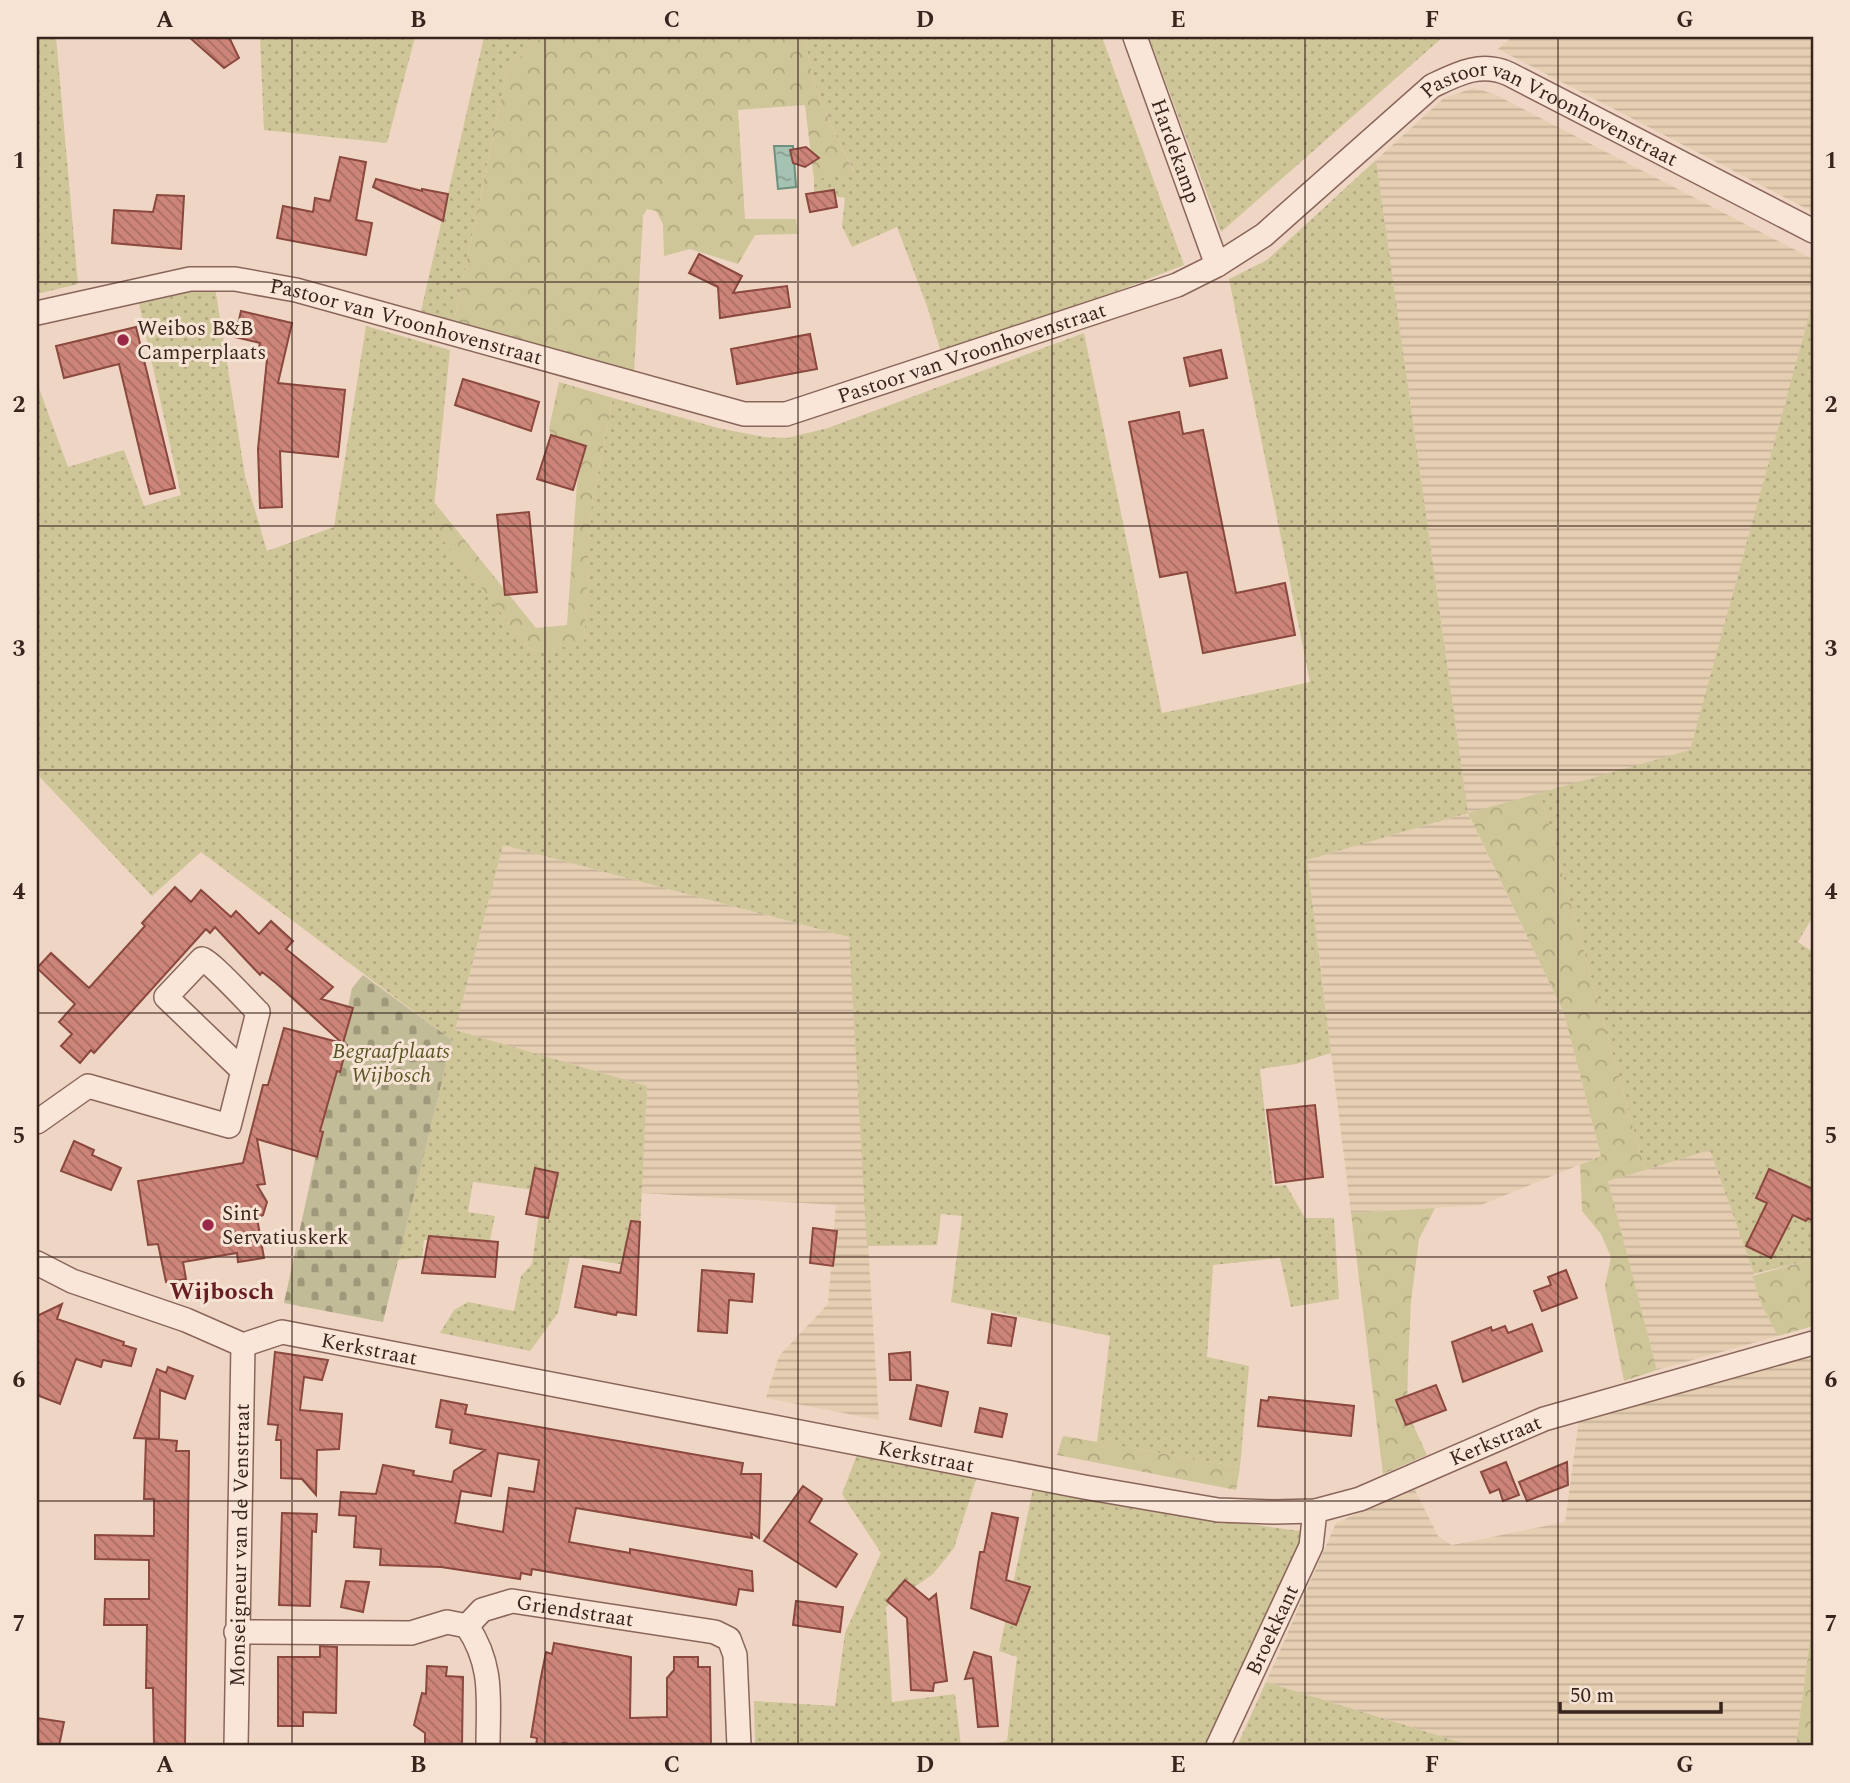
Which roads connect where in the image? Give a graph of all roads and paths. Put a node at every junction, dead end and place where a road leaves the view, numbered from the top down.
1 (1135, 37) edge
2 (1813, 232) edge
3 (1217, 265) junction
4 (37, 313) edge
5 (242, 1070) junction
6 (37, 1122) edge
7 (37, 1263) edge
8 (1813, 1343) edge
9 (243, 1345) junction
10 (1315, 1511) junction
11 (467, 1626) junction
12 (236, 1632) junction
13 (236, 1746) edge
14 (488, 1746) edge
15 (739, 1746) edge
16 (1219, 1746) edge

1 - 3 street, Hardekamp
2 - 3 street, Pastoor van Vroonhovenstraat
3 - 4 street, Pastoor van Vroonhovenstraat
5 - 5 street
5 - 6 street
7 - 9 street
8 - 10 street, Kerkstraat
9 - 10 street, Kerkstraat
9 - 12 street, Monseigneur van de Venstraat
10 - 16 street, Broekkant
11 - 12 street
11 - 14 street
11 - 15 street, Griendstraat
12 - 13 street, Monseigneur van de Venstraat

